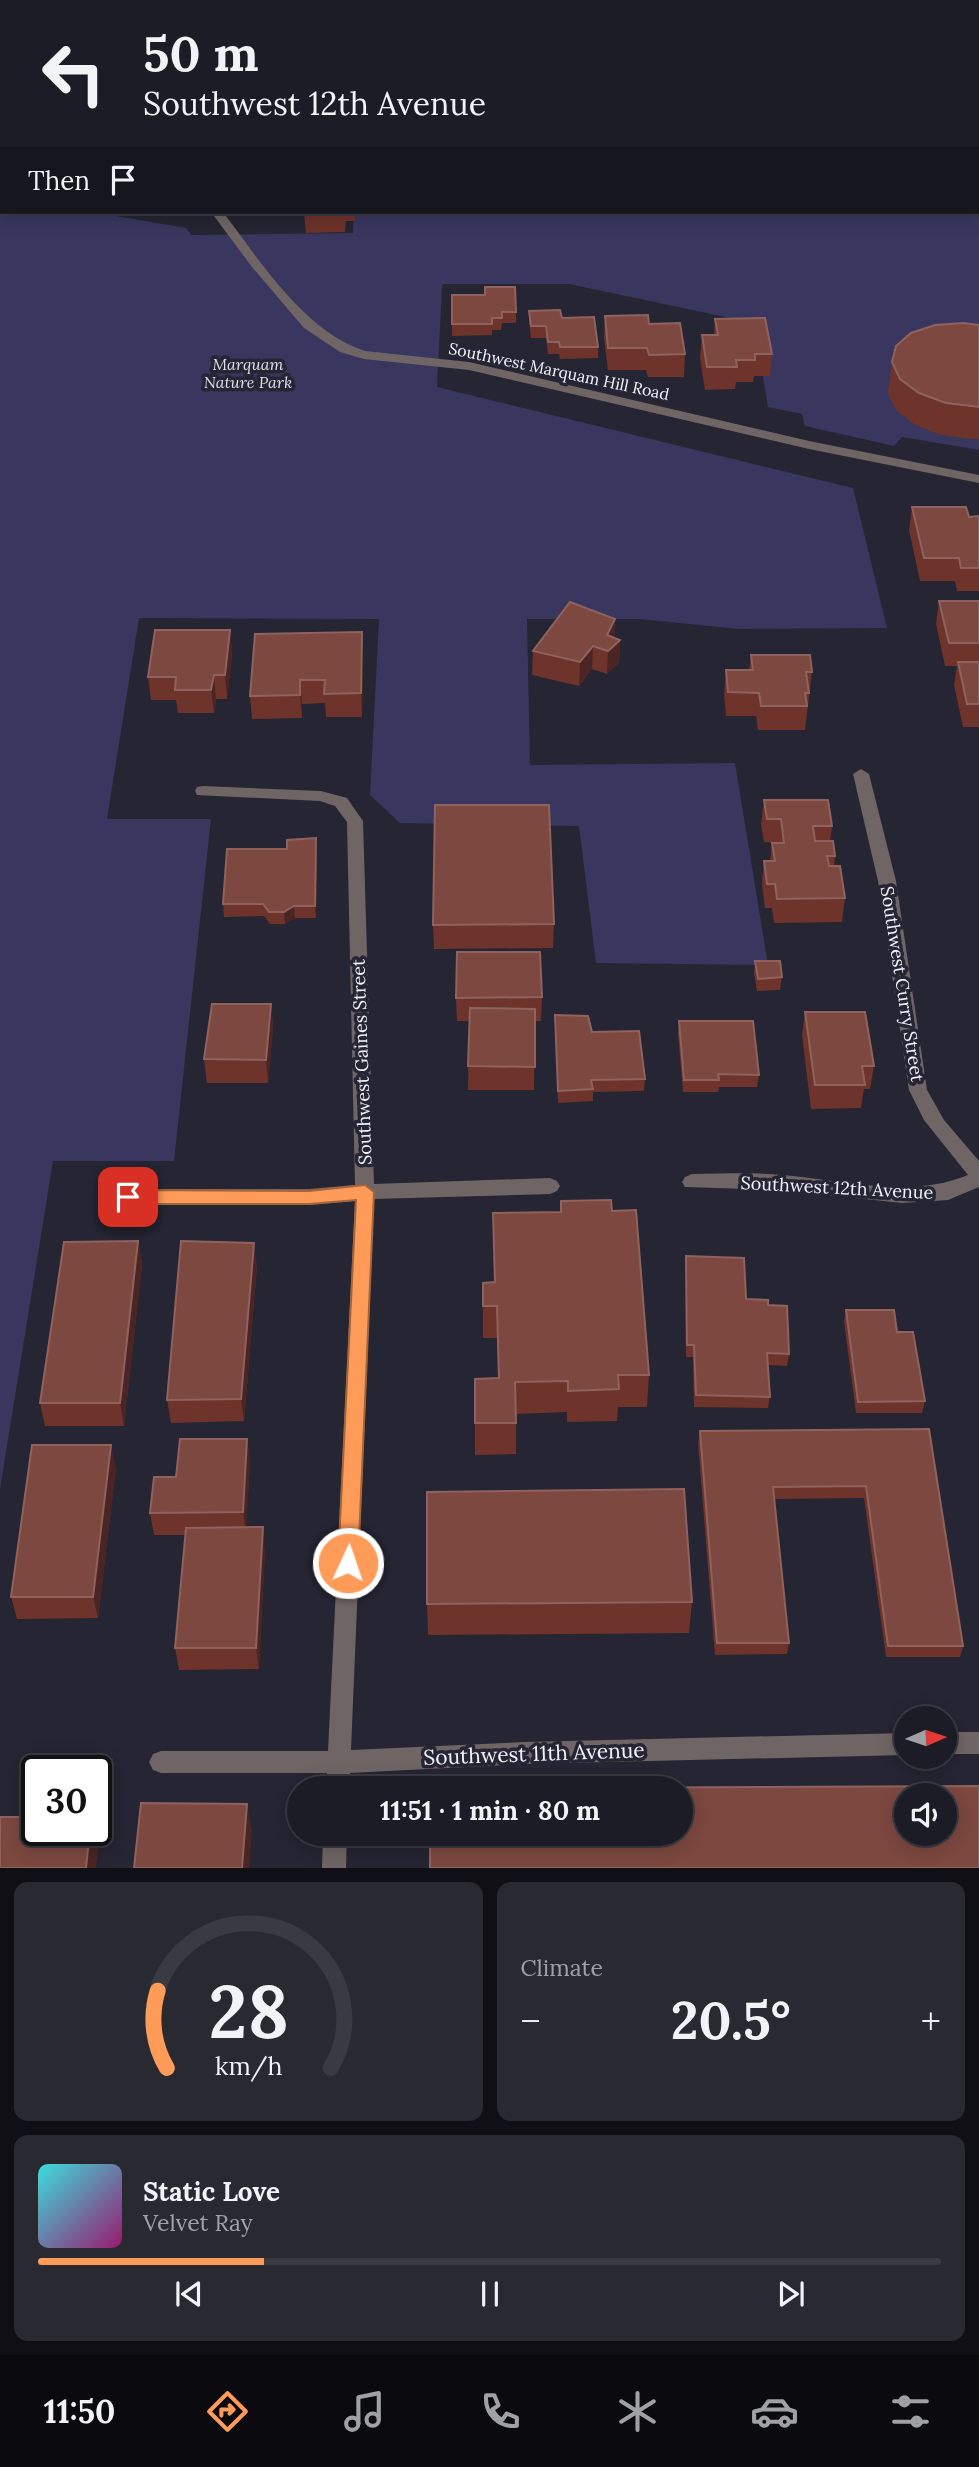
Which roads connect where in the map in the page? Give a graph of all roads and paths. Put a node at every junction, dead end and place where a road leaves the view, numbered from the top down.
1 (219, 214) edge
2 (979, 479) edge
3 (861, 774) dead end
4 (203, 791) dead end
5 (979, 1178) edge
6 (692, 1182) dead end
7 (550, 1186) dead end
8 (365, 1192) junction
9 (128, 1197) dead end
10 (979, 1743) edge
11 (894, 1744) edge
12 (957, 1744) edge
13 (161, 1762) dead end
14 (339, 1762) junction
15 (338, 1776) edge
16 (335, 1846) edge
17 (334, 1868) edge

1 - 2 street, Southwest Marquam Hill Road
3 - 5 street, Southwest Curry Street
4 - 8 street, Southwest Gaines Street
5 - 6 street, Southwest 12th Avenue
7 - 8 street
8 - 9 street
8 - 14 street, Southwest Gaines Street
10 - 12 street
11 - 14 street, Southwest 11th Avenue
13 - 14 street, Southwest 11th Avenue
14 - 15 street, Southwest Gaines Street
16 - 17 street

